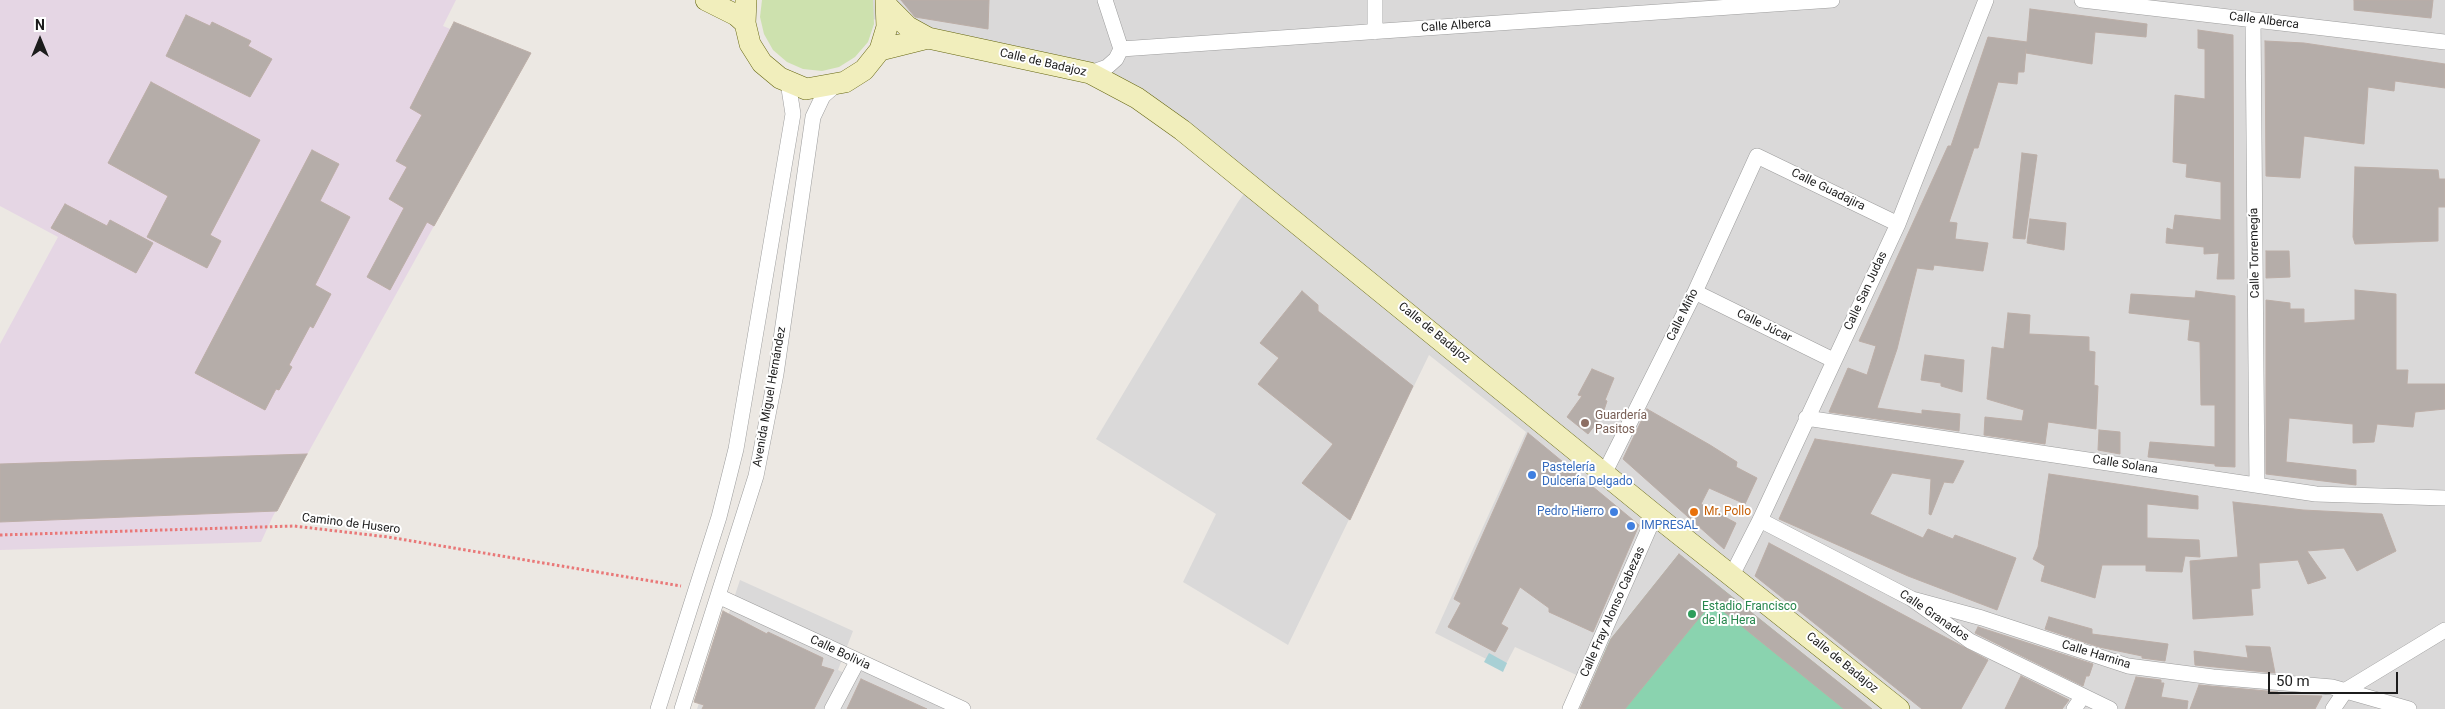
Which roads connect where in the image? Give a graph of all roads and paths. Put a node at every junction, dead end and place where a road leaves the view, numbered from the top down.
1 (706, 0) edge
2 (746, 0) edge
3 (1105, 0) edge
4 (1375, 0) edge
5 (1832, 0) edge
6 (1986, 0) edge
7 (2082, 0) edge
8 (886, 3) edge
9 (1741, 3) edge
10 (2253, 20) junction
11 (745, 22) junction
12 (1375, 32) junction
13 (928, 38) junction
14 (2445, 42) edge
15 (1121, 49) junction
16 (880, 50) junction
17 (1090, 73) junction
18 (788, 82) junction
19 (837, 84) junction
20 (1758, 156) joint
21 (1898, 224) junction
22 (1695, 292) junction
23 (1833, 360) junction
24 (1806, 418) junction
25 (1605, 472) junction
26 (2257, 485) junction
27 (2445, 498) edge
28 (1655, 515) junction
29 (1760, 520) junction
30 (0, 536) edge
31 (1732, 575) junction
32 (696, 589) junction
33 (718, 596) junction
34 (1912, 599) junction
35 (2445, 630) edge
36 (857, 662) junction
37 (2346, 690) junction
38 (2083, 696) junction
39 (658, 709) edge
40 (682, 709) edge
41 (832, 709) edge
42 (963, 709) edge
43 (1570, 709) edge
44 (1899, 709) edge
45 (2074, 709) edge
46 (2110, 709) edge
47 (2334, 709) edge
48 (2409, 709) edge

1 - 11 street
2 - 11 street
3 - 15 street
4 - 12 street
5 - 9 street, Calle Alberca
6 - 21 street, Calle San Judas
7 - 10 street, Calle Alberca
8 - 13 street, Calle de Badajoz
8 - 16 street
9 - 12 street, Calle Alberca
10 - 14 street, Calle Alberca
10 - 26 street, Calle Torremegía
11 - 18 street
12 - 15 street, Calle Alberca
13 - 16 street, Calle de Badajoz
13 - 17 street, Calle de Badajoz
15 - 17 street
16 - 19 street
17 - 25 street, Calle de Badajoz
18 - 19 street
18 - 32 street, Avenida Miguel Hernández
19 - 33 street, Avenida Miguel Hernández
20 - 21 street, Calle Guadajira
20 - 22 street, Calle Miño
21 - 23 street, Calle San Judas
22 - 23 street, Calle Júcar
22 - 25 street, Calle Miño
23 - 24 street, Calle San Judas
24 - 26 street, Calle Solana
24 - 29 street, Calle San Judas
25 - 28 street, Calle de Badajoz
26 - 27 street, Calle Solana
28 - 31 street, Calle de Badajoz
28 - 43 street, Calle Fray Alonso Cabezas
29 - 31 street, Calle San Judas
29 - 34 street, Calle Granados
30 - 32 path, Camino de Husero
31 - 44 street, Calle de Badajoz
32 - 39 street, Avenida Miguel Hernández
33 - 36 street, Calle Bolivia
33 - 40 street, Avenida Miguel Hernández
34 - 37 street, Calle Harnina
34 - 38 street, Calle Granados
35 - 37 street
36 - 41 street
36 - 42 street, Calle Bolivia
37 - 47 street
37 - 48 street, Calle Harnina
38 - 45 street
38 - 46 street, Calle Granados

